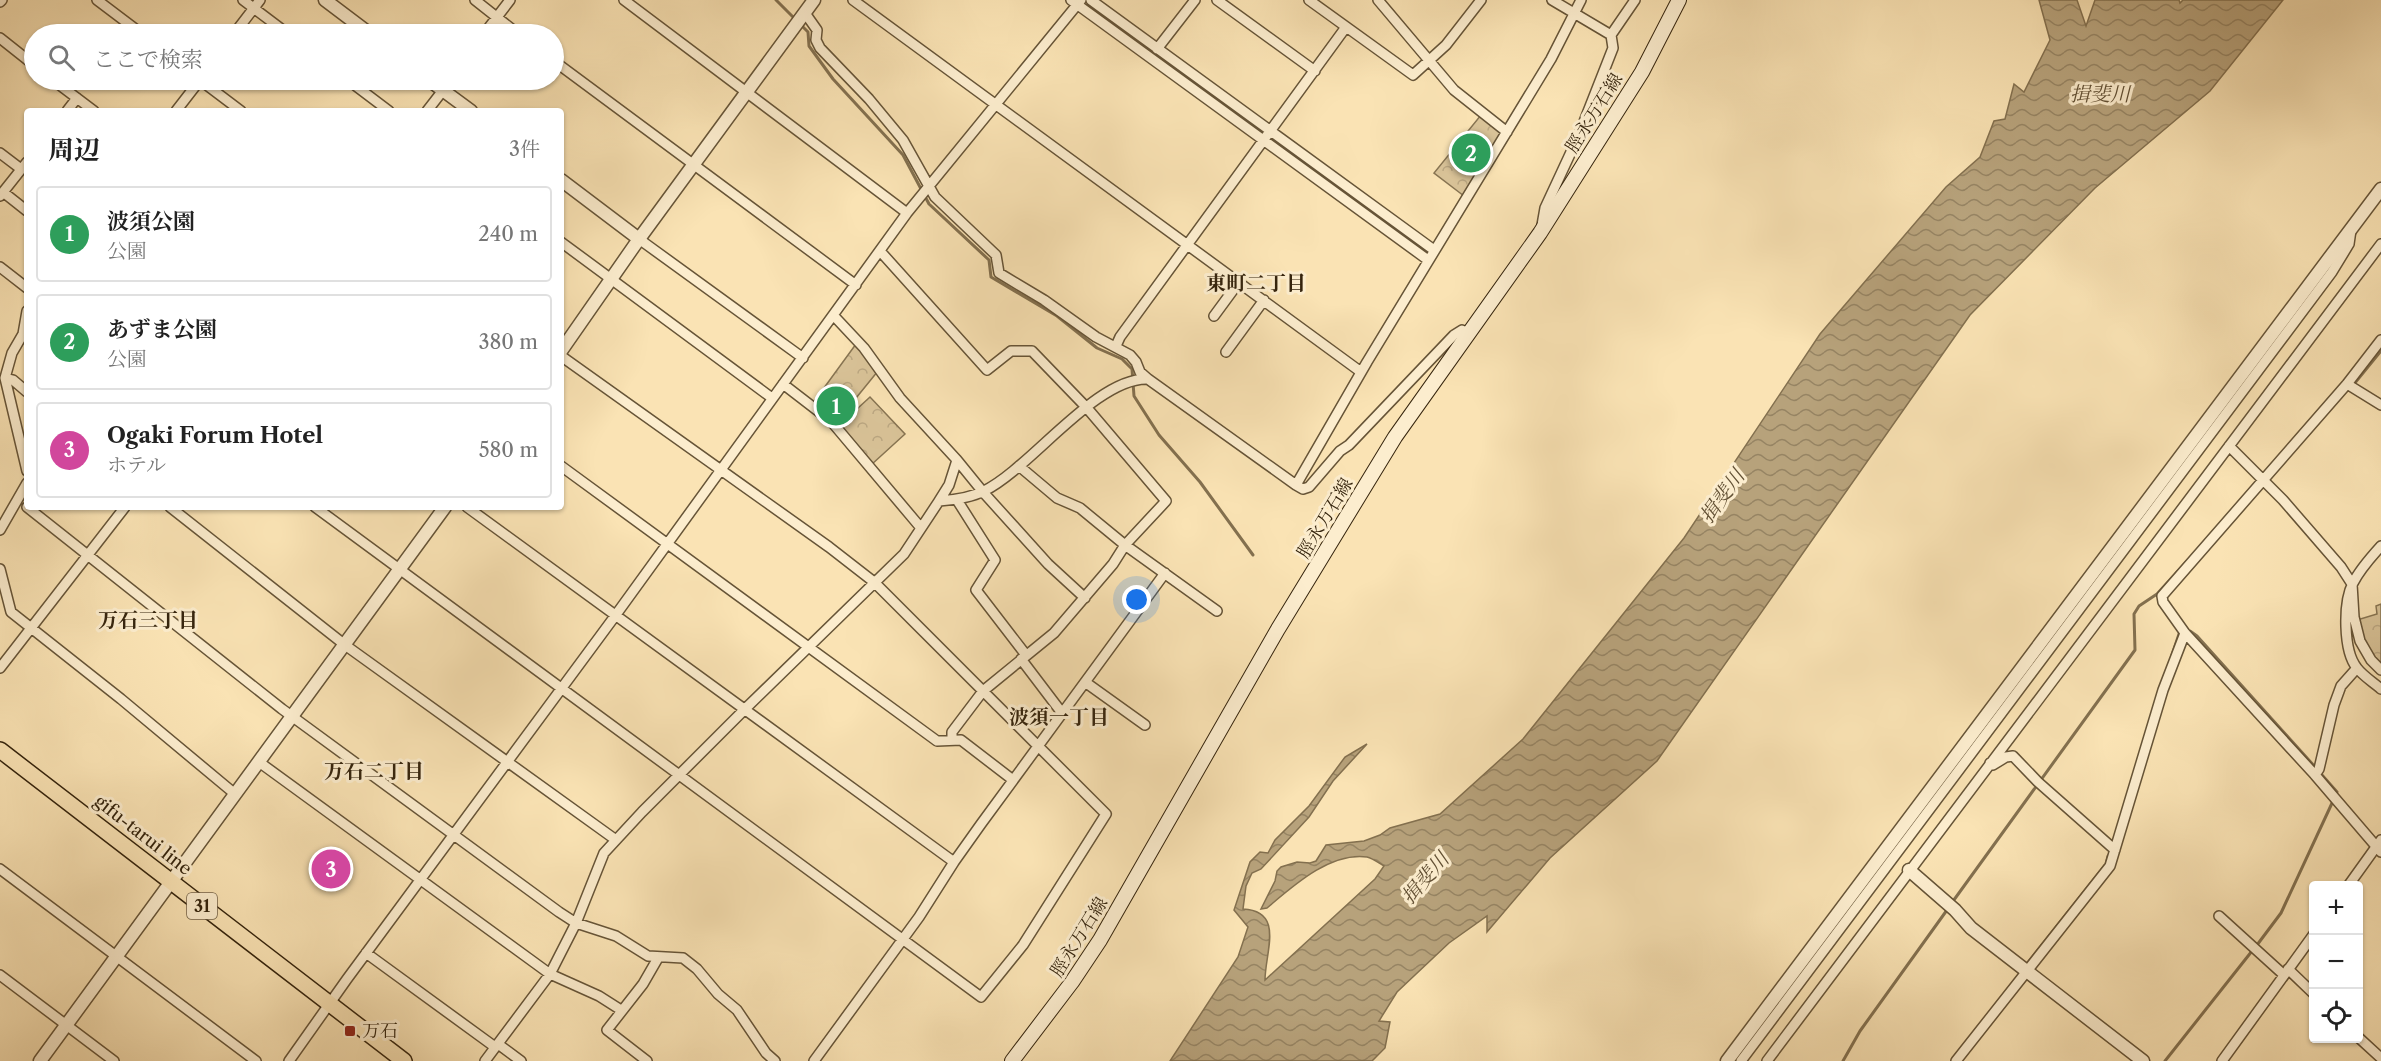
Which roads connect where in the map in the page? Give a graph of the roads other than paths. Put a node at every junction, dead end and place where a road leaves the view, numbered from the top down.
1 (97, 0) edge
2 (243, 0) edge
3 (325, 0) edge
4 (475, 0) edge
5 (510, 0) edge
6 (624, 0) edge
7 (814, 0) edge
8 (853, 0) edge
9 (1091, 0) edge
10 (1195, 0) edge
11 (1217, 0) edge
12 (1309, 0) edge
13 (1378, 0) edge
14 (1481, 0) edge
15 (1552, 0) edge
16 (1581, 0) edge
17 (1635, 0) edge
18 (1678, 0) edge
19 (1076, 1) edge
20 (257, 4) edge
21 (805, 13) junction
22 (1574, 13) junction
23 (497, 17) junction
24 (129, 24) edge
25 (242, 24) edge
26 (278, 24) edge
27 (357, 24) edge
28 (492, 24) edge
29 (506, 24) edge
30 (1346, 27) junction
31 (1611, 35) junction
32 (0, 38) edge
33 (1157, 49) junction
34 (24, 57) edge
35 (1428, 59) junction
36 (564, 69) edge
37 (1315, 70) junction
38 (66, 90) edge
39 (192, 90) edge
40 (213, 90) edge
41 (361, 90) edge
42 (443, 90) joint
43 (746, 93) junction
44 (77, 98) junction
45 (996, 105) junction
46 (69, 108) edge
47 (90, 108) edge
48 (178, 108) edge
49 (237, 108) edge
50 (385, 108) edge
51 (429, 108) edge
52 (467, 108) edge
53 (1271, 132) junction
54 (1508, 132) junction
55 (1264, 141) junction
56 (0, 153) edge
57 (24, 166) edge
58 (693, 166) junction
59 (564, 182) edge
60 (929, 186) junction
61 (2381, 189) edge
62 (2, 194) edge
63 (24, 209) edge
64 (908, 213) junction
65 (2351, 229) junction
66 (1540, 233) junction
67 (639, 239) junction
68 (564, 244) edge
69 (2381, 244) edge
70 (1189, 245) junction
71 (1434, 250) junction
72 (880, 251) junction
73 (1428, 260) junction
74 (0, 267) edge
75 (611, 280) junction
76 (1239, 282) junction
77 (856, 285) junction
78 (24, 286) edge
79 (1264, 300) junction
80 (834, 316) junction
81 (1214, 316) dead end
82 (24, 328) edge
83 (1470, 334) junction
84 (2381, 340) edge
85 (1116, 346) junction
86 (564, 347) edge
87 (1226, 352) dead end
88 (564, 358) edge
89 (802, 358) junction
90 (1361, 372) junction
91 (5, 378) junction
92 (1149, 379) junction
93 (783, 384) junction
94 (2347, 384) junction
95 (24, 389) edge
96 (772, 398) junction
97 (2381, 404) edge
98 (1087, 408) junction
99 (2229, 446) junction
100 (24, 458) edge
101 (957, 460) junction
102 (1019, 466) junction
103 (564, 468) edge
104 (719, 471) junction
105 (2262, 479) junction
106 (1296, 485) junction
107 (24, 489) edge
108 (983, 492) junction
109 (957, 500) junction
110 (18, 501) junction
111 (939, 501) junction
112 (24, 505) edge
113 (31, 510) edge
114 (123, 510) edge
115 (174, 510) edge
116 (319, 510) edge
117 (443, 510) edge
118 (471, 510) edge
119 (921, 528) junction
120 (0, 530) edge
121 (667, 543) junction
122 (1125, 545) junction
123 (2381, 546) edge
124 (88, 555) junction
125 (0, 569) edge
126 (399, 571) junction
127 (1165, 573) junction
128 (874, 582) junction
129 (2352, 584) junction
130 (1085, 598) junction
131 (1217, 611) dead end
132 (615, 616) junction
133 (31, 629) junction
134 (2185, 633) junction
135 (345, 645) junction
136 (808, 646) junction
137 (1023, 657) junction
138 (0, 668) edge
139 (2357, 668) junction
140 (2381, 670) edge
141 (1085, 682) junction
142 (2381, 689) edge
143 (561, 690) junction
144 (983, 692) junction
145 (745, 709) junction
146 (1062, 713) junction
147 (292, 717) junction
148 (1145, 725) dead end
149 (952, 740) junction
150 (1038, 748) junction
151 (0, 750) edge
152 (506, 761) junction
153 (259, 762) junction
154 (1990, 763) junction
155 (679, 775) junction
156 (2315, 775) junction
157 (1013, 780) junction
158 (235, 794) junction
159 (454, 834) junction
160 (616, 840) junction
161 (2379, 846) edge
162 (2115, 850) junction
163 (954, 862) junction
164 (0, 869) edge
165 (1909, 870) junction
166 (419, 880) junction
167 (2351, 881) edge
168 (172, 883) junction
169 (2219, 916) dead end
170 (576, 923) junction
171 (2312, 935) edge
172 (902, 940) junction
173 (366, 953) junction
174 (116, 958) junction
175 (658, 958) junction
176 (2026, 972) junction
177 (2286, 972) junction
178 (550, 974) junction
179 (0, 975) edge
180 (2309, 991) edge
181 (330, 1004) junction
182 (621, 1010) junction
183 (66, 1025) junction
184 (2363, 1042) edge
185 (496, 1046) junction
186 (2377, 1056) edge
187 (40, 1061) edge
188 (114, 1061) edge
189 (256, 1061) edge
190 (289, 1061) edge
191 (404, 1061) edge
192 (485, 1061) edge
193 (521, 1061) edge
194 (647, 1061) edge
195 (775, 1061) edge
196 (814, 1061) edge
197 (1012, 1061) edge
198 (1727, 1061) edge
199 (1741, 1061) edge
200 (1767, 1061) edge
201 (1956, 1061) edge
202 (2143, 1061) edge
203 (2222, 1061) edge

1 - 24 street
2 - 20 street
3 - 27 street
4 - 23 street
5 - 23 street
6 - 43 street
7 - 21 street
8 - 45 street
9 - 33 street
10 - 33 street
11 - 37 street
12 - 30 street
13 - 35 street
14 - 35 street
15 - 22 street
16 - 22 street
17 - 31 street
18 - 66 main road, 脛永万石線
19 - 45 street
19 - 55 street
20 - 25 street
20 - 26 street
21 - 43 street
21 - 60 street
22 - 31 street
22 - 54 street
23 - 28 street
23 - 29 street
30 - 35 street
30 - 37 street
31 - 66 street
32 - 34 street
33 - 53 street
35 - 54 street
36 - 58 street
37 - 53 street
38 - 44 street
39 - 48 street
40 - 49 street
41 - 50 street
42 - 51 street
42 - 52 street
43 - 58 street
43 - 64 street
44 - 46 street
44 - 47 street
45 - 60 street
45 - 70 street
53 - 55 street
53 - 71 street
54 - 71 street
55 - 70 street
55 - 73 street
56 - 57 street
57 - 62 street
58 - 67 street
58 - 77 street
59 - 67 street
60 - 64 street
60 - 85 street
61 - 65 street
62 - 63 street
64 - 72 street
65 - 198 street
65 - 199 street
66 - 83 main road, 脛永万石線
67 - 75 street
67 - 89 street
68 - 75 street
69 - 99 street
70 - 76 street
70 - 85 street
71 - 73 street
72 - 77 street
72 - 98 street
73 - 90 street
74 - 78 street
75 - 86 street
75 - 96 street
76 - 79 street
76 - 81 street
77 - 80 street
79 - 87 street
79 - 90 street
80 - 89 street
80 - 101 street
82 - 91 street
83 - 106 street
83 - 197 main road, 脛永万石線
84 - 94 street
85 - 92 street
88 - 104 street
89 - 93 street
90 - 106 street
91 - 95 street
91 - 100 street
92 - 98 street
92 - 106 street
93 - 96 street
93 - 119 street
94 - 97 street
94 - 105 street
96 - 104 street
98 - 102 street
98 - 122 street
99 - 105 street
99 - 154 street
101 - 108 street
101 - 111 street
102 - 108 street
102 - 122 street
103 - 121 street
104 - 121 street
104 - 128 street
105 - 129 street
105 - 134 street
107 - 110 street
108 - 109 street
108 - 130 street
109 - 111 street
109 - 137 street
110 - 112 street
110 - 120 street
111 - 119 street
113 - 124 street
114 - 124 street
115 - 135 street
116 - 126 street
117 - 126 street
118 - 132 street
119 - 128 street
121 - 132 street
121 - 136 street
122 - 127 street
122 - 130 street
123 - 129 street
124 - 133 street
124 - 147 street
125 - 133 street
126 - 135 street
126 - 143 street
127 - 131 street
127 - 141 street
128 - 136 street
128 - 144 street
129 - 139 street
129 - 140 street
130 - 137 street
132 - 143 street
132 - 145 street
133 - 138 street
133 - 158 street
134 - 156 street
134 - 162 street
135 - 147 street
135 - 152 street
136 - 145 street
136 - 149 street
137 - 144 street
137 - 146 street
139 - 142 street
139 - 156 street
141 - 146 street
141 - 148 street
143 - 152 street
143 - 155 street
144 - 149 street
144 - 150 street
145 - 155 street
145 - 163 street
146 - 150 street
147 - 153 street
147 - 159 street
149 - 157 street
150 - 157 street
150 - 172 street
151 - 168 main road, gifu-tarui line / 31
152 - 159 street
152 - 160 street
153 - 158 street
153 - 166 street
154 - 162 street
154 - 165 street
155 - 160 street
155 - 172 street
156 - 161 street
157 - 163 street
158 - 168 street
159 - 166 street
159 - 170 street
160 - 170 street
161 - 167 street
162 - 176 street
163 - 172 street
164 - 174 street
165 - 176 street
165 - 200 street
166 - 173 street
166 - 178 street
168 - 174 street
168 - 181 main road, gifu-tarui line / 31
169 - 177 street
170 - 175 street
170 - 178 street
171 - 177 street
172 - 196 street
173 - 181 street
173 - 185 street
174 - 183 street
174 - 189 street
175 - 182 street
175 - 195 street
176 - 201 street
176 - 202 street
177 - 180 street
177 - 203 street
178 - 182 street
178 - 185 street
179 - 183 street
181 - 190 street
181 - 191 main road, gifu-tarui line / 31
182 - 194 street
183 - 187 street
183 - 188 street
184 - 186 street
185 - 192 street
185 - 193 street

